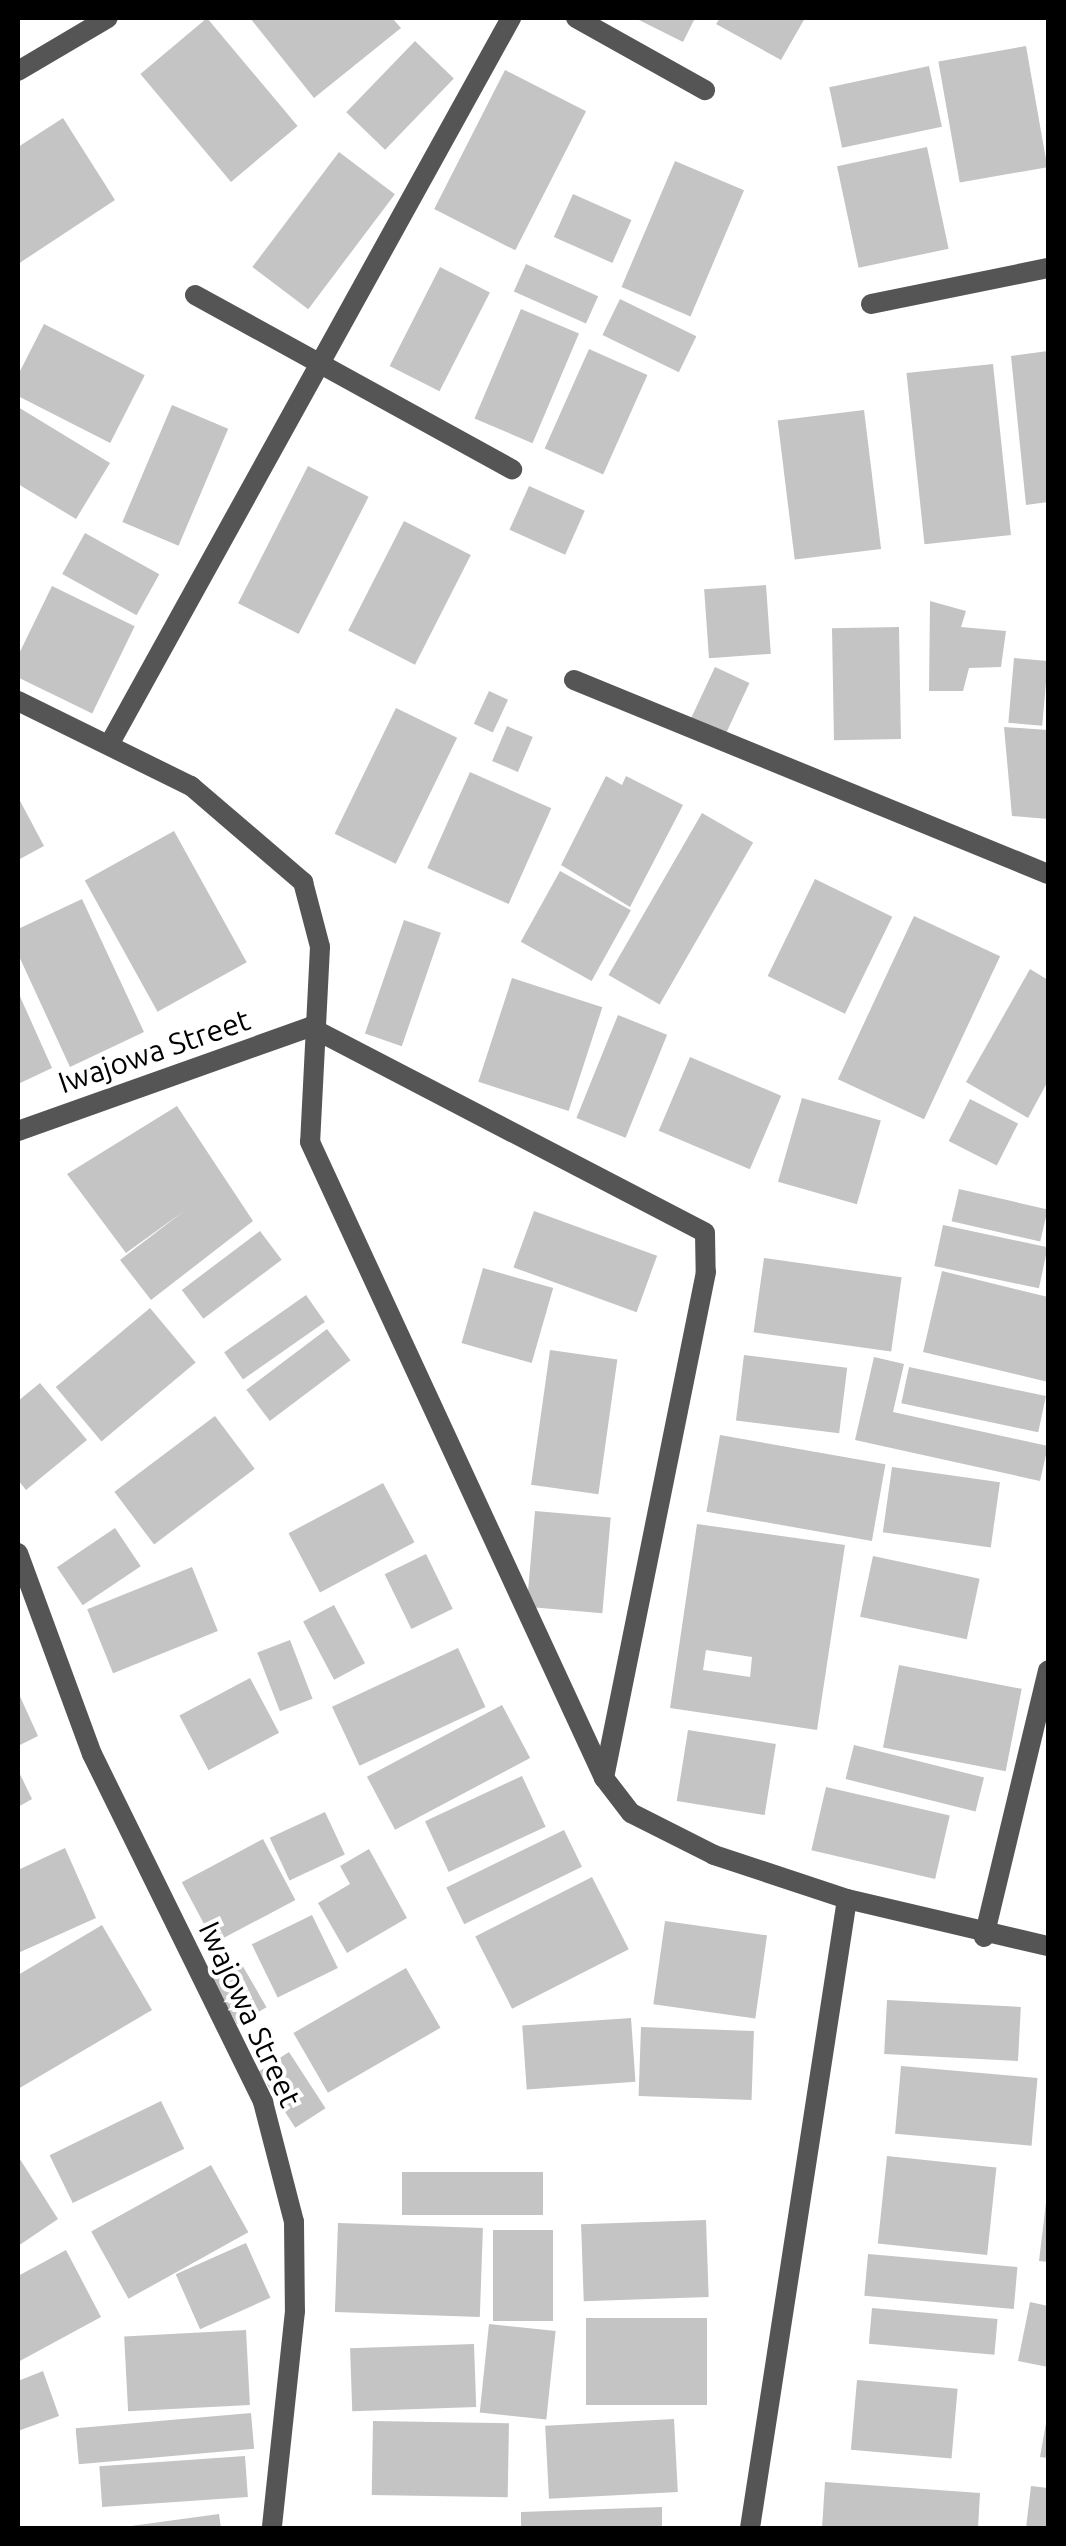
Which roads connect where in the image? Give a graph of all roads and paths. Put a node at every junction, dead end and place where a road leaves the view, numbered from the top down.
1 (108, 18) edge
2 (511, 18) edge
3 (576, 18) edge
4 (18, 71) edge
5 (704, 90) dead end
6 (1048, 268) edge
7 (196, 294) dead end
8 (871, 304) dead end
9 (322, 360) junction
10 (512, 469) dead end
11 (574, 680) dead end
12 (18, 700) edge
13 (110, 743) junction
14 (1048, 874) edge
15 (310, 1028) junction
16 (18, 1131) edge
17 (18, 1553) edge
18 (1048, 1672) edge
19 (604, 1778) junction
20 (846, 1899) junction
21 (984, 1936) junction
22 (1048, 1946) edge
23 (272, 2528) edge
24 (750, 2528) edge

1 - 4 street
2 - 9 street
3 - 5 street
6 - 8 street
7 - 9 street
9 - 10 street
9 - 13 street
11 - 14 street
12 - 13 street
13 - 15 street
15 - 16 street, Iwajowa Street
15 - 19 street
15 - 19 street
17 - 23 street, Iwajowa Street
18 - 21 street
19 - 20 street
20 - 21 street
20 - 24 street
21 - 22 street

